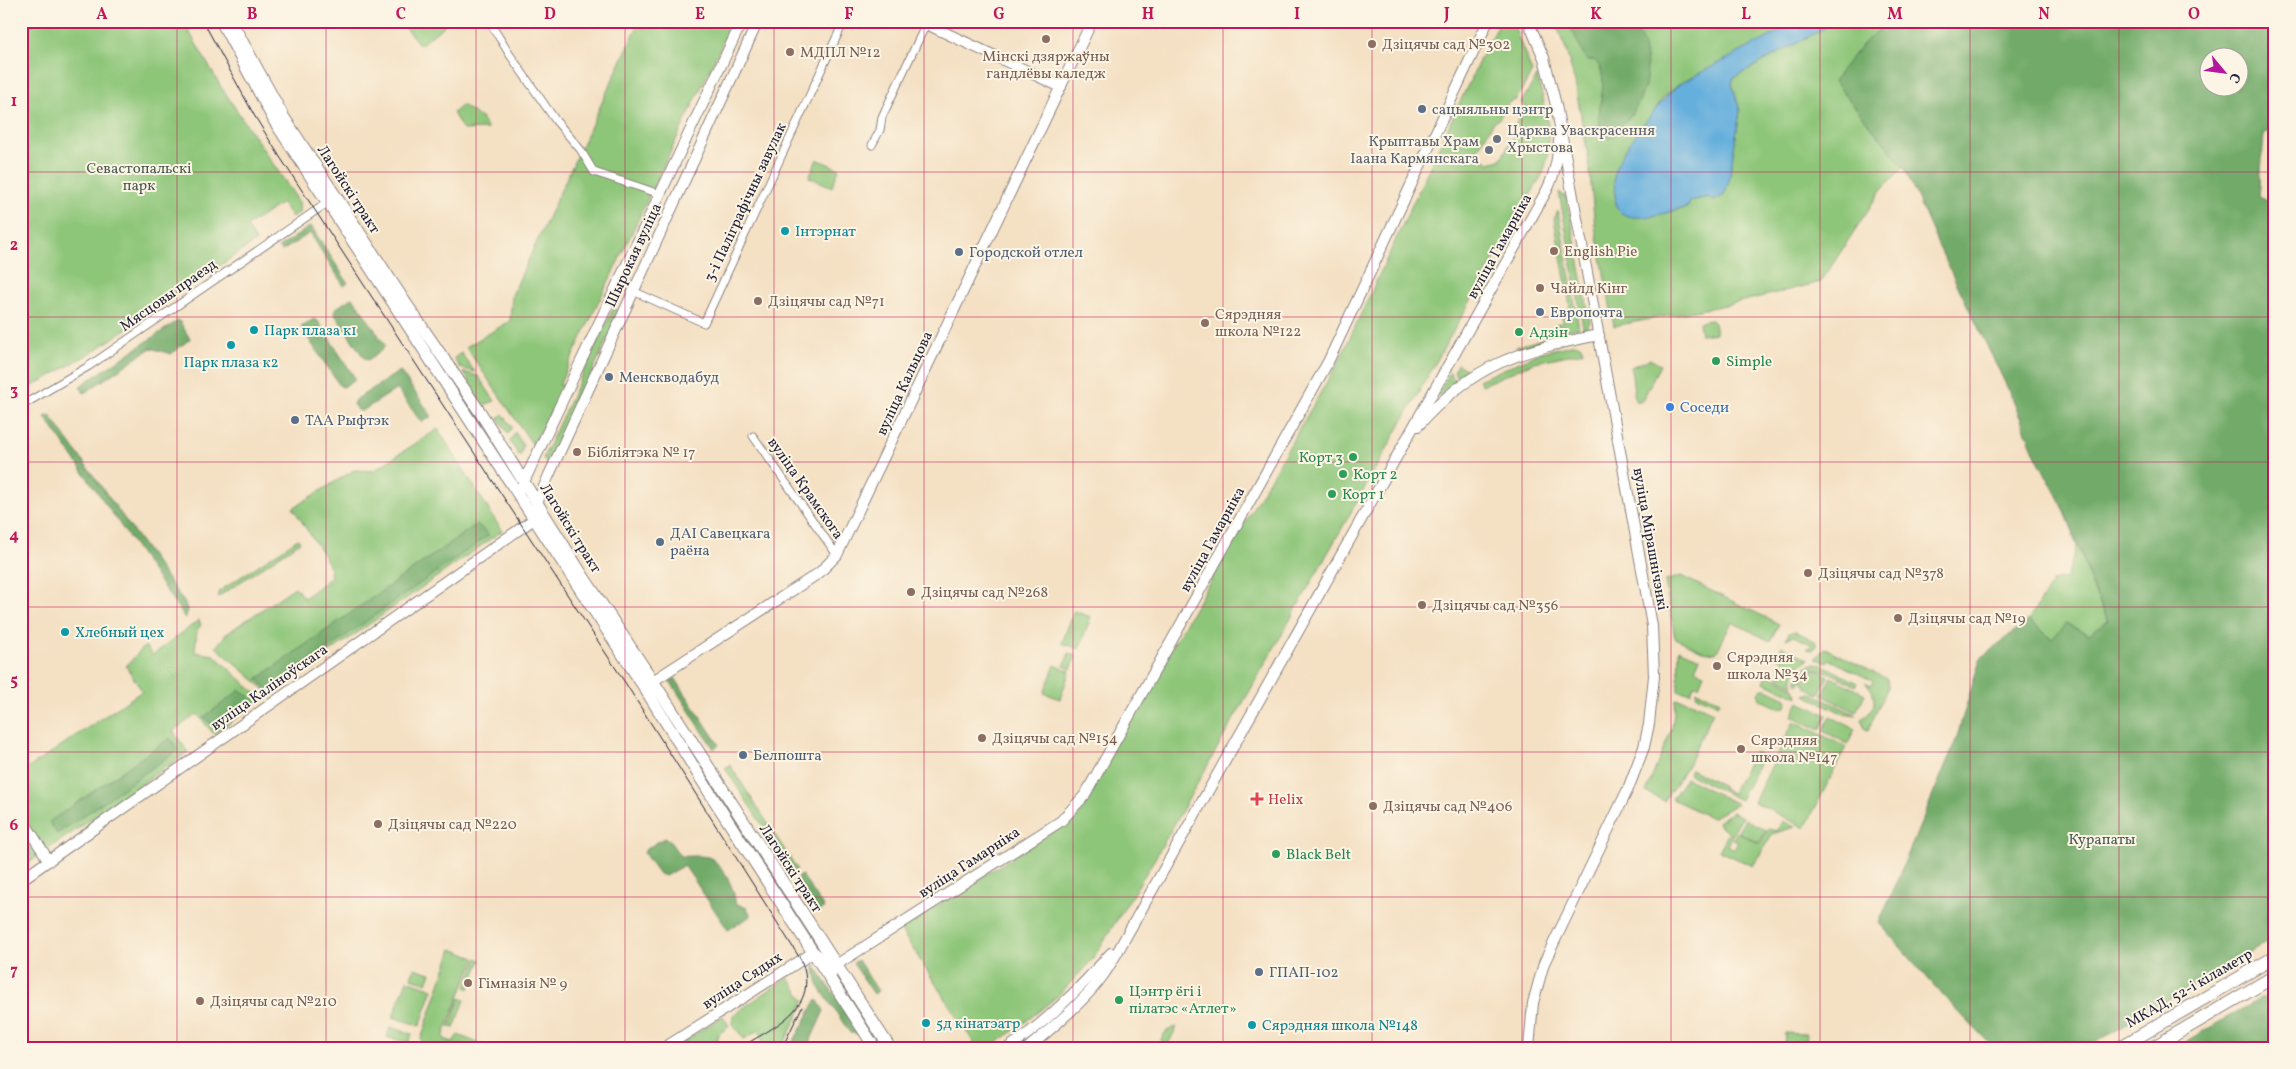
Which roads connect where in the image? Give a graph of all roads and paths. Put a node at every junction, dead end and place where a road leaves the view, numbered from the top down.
1 (221, 21) edge
2 (231, 21) edge
3 (489, 21) edge
4 (742, 21) edge
5 (758, 21) edge
6 (844, 21) edge
7 (1092, 21) edge
8 (1488, 21) edge
9 (1528, 21) edge
10 (923, 23) edge
11 (1061, 87) junction
12 (1560, 127) junction
13 (872, 146) dead end
14 (1547, 190) junction
15 (660, 194) junction
16 (1575, 196) junction
17 (331, 200) junction
18 (632, 291) junction
19 (611, 297) junction
20 (626, 304) junction
21 (1599, 334) junction
22 (21, 406) edge
23 (753, 436) dead end
24 (1402, 446) junction
25 (523, 475) junction
26 (518, 494) junction
27 (537, 503) junction
28 (534, 519) junction
29 (837, 555) junction
30 (649, 684) junction
31 (723, 791) junction
32 (713, 798) junction
33 (21, 817) edge
34 (49, 861) junction
35 (21, 880) edge
36 (1128, 933) junction
37 (814, 952) junction
38 (2275, 957) edge
39 (836, 966) junction
40 (2275, 976) edge
41 (830, 977) junction
42 (1012, 1047) edge
43 (664, 1048) edge
44 (876, 1048) edge
45 (890, 1048) edge
46 (1028, 1048) edge
47 (1529, 1048) edge
48 (2119, 1048) edge
49 (2152, 1048) edge

1 - 17 main road, Лагойскі тракт
2 - 17 main road, Лагойскі тракт
3 - 15 street
4 - 15 main road, Шырокая вуліца
5 - 18 main road, Шырокая вуліца
6 - 18 street, 3-і Паліграфічны завулак
7 - 11 main road, вуліца Кальцова
8 - 39 main road, вуліца Гамарніка
9 - 12 main road, вуліца Мірашнічэнкі
10 - 11 main road
10 - 13 street
11 - 29 main road, вуліца Кальцова
12 - 14 main road, вуліца Гамарніка
12 - 16 main road, вуліца Мірашнічэнкі
14 - 16 main road, вуліца Гамарніка
14 - 24 main road, вуліца Гамарніка
15 - 19 main road, Шырокая вуліца
16 - 21 main road, вуліца Мірашнічэнкі
17 - 22 street, Мясцовы праезд
17 - 25 main road, Лагойскі тракт
17 - 26 main road, Лагойскі тракт
18 - 20 main road, Шырокая вуліца
19 - 20 main road
19 - 25 main road, Шырокая вуліца
20 - 27 main road, Шырокая вуліца
21 - 24 main road, вуліца Гамарніка
21 - 47 main road, вуліца Мірашнічэнкі
23 - 29 street, вуліца Крамскога
24 - 36 main road, вуліца Гамарніка
25 - 26 main road, Шырокая вуліца
25 - 27 main road, Лагойскі тракт
26 - 28 main road, Лагойскі тракт
27 - 28 main road, Шырокая вуліца
27 - 30 main road, Лагойскі тракт
28 - 30 main road, Лагойскі тракт
28 - 34 main road, вуліца Каліноўскага
29 - 30 main road, вуліца Кальцова
30 - 31 main road, Лагойскі тракт
30 - 32 main road, Лагойскі тракт
31 - 32 main road
31 - 39 main road, Лагойскі тракт
32 - 37 main road, Лагойскі тракт
33 - 34 main road
34 - 35 main road, вуліца Каліноўскага
36 - 42 main road, вуліца Гамарніка
36 - 46 main road, вуліца Гамарніка
37 - 39 main road
37 - 41 main road, Лагойскі тракт
37 - 43 main road, вуліца Сядых
38 - 48 highway, МКАД, 52-і кіламетр
39 - 41 main road
39 - 45 main road, Лагойскі тракт
40 - 49 highway
41 - 44 main road, Лагойскі тракт

